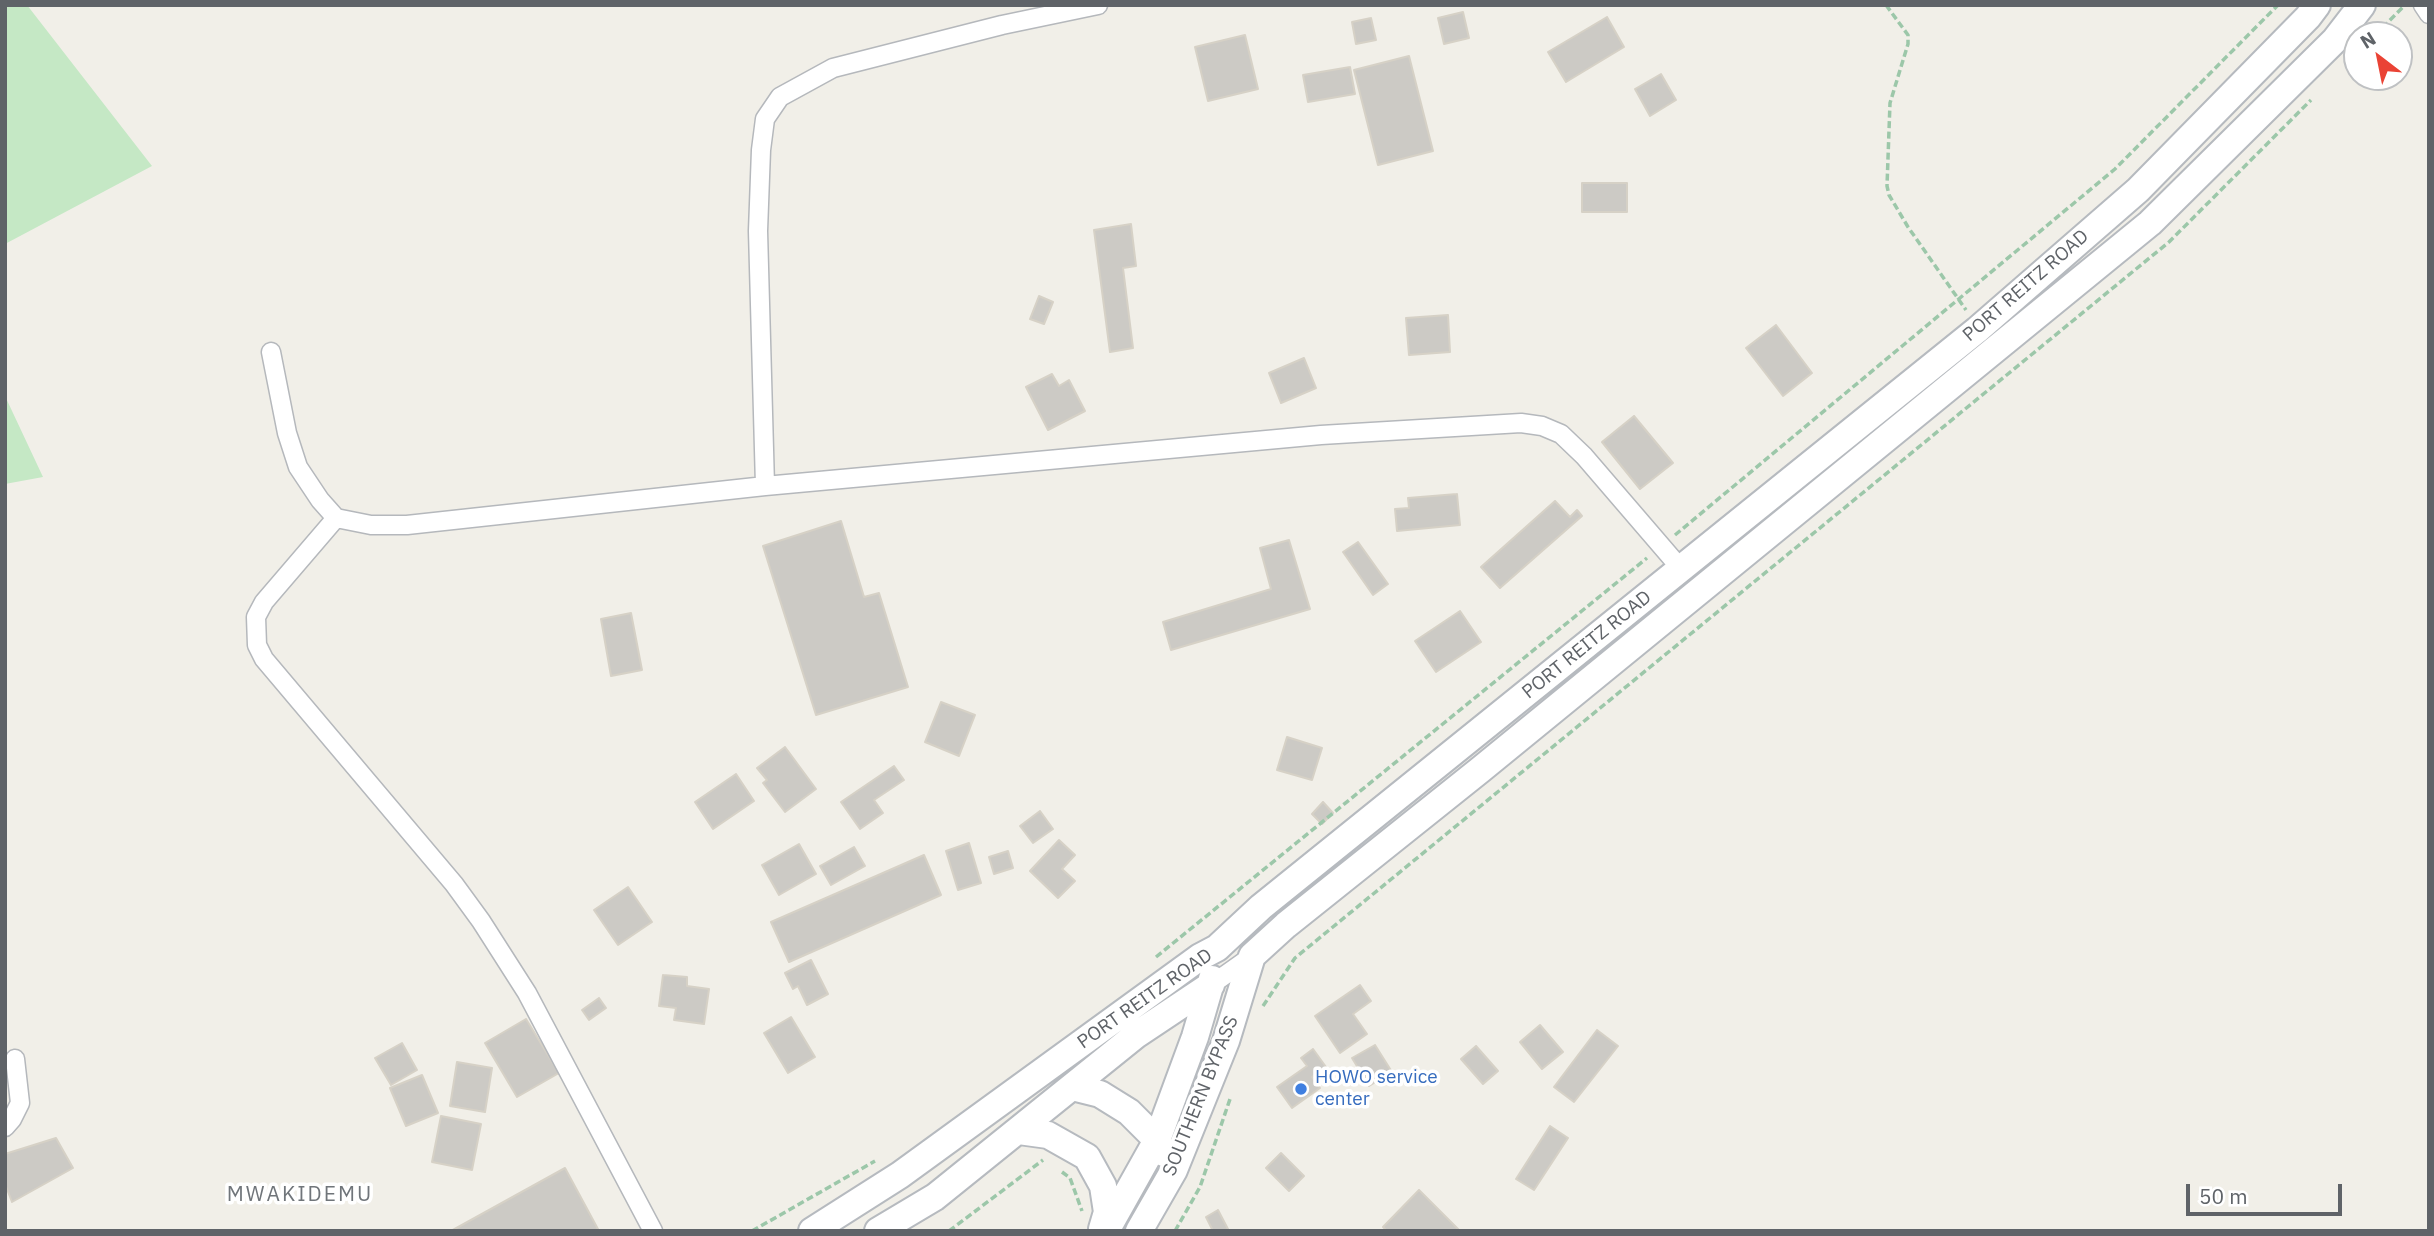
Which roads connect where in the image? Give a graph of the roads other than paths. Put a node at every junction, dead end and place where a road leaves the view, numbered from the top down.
1 (1098, 5) edge
2 (2318, 5) edge
3 (2362, 5) edge
4 (2423, 5) edge
5 (2429, 15) edge
6 (271, 352) dead end
7 (765, 486) junction
8 (336, 518) junction
9 (1682, 570) junction
10 (1217, 948) junction
11 (1252, 956) junction
12 (1211, 985) junction
13 (15, 1059) dead end
14 (1072, 1087) junction
15 (5, 1127) edge
16 (1019, 1130) junction
17 (1157, 1140) junction
18 (1174, 1170) junction
19 (1097, 1227) edge
20 (653, 1231) edge
21 (812, 1231) edge
22 (878, 1231) edge
23 (1139, 1231) edge

1 - 7 street
2 - 9 main road, PORT REITZ ROAD
3 - 11 main road
4 - 5 street
6 - 8 street
7 - 8 street
7 - 9 street
8 - 20 street
9 - 10 main road, PORT REITZ ROAD
10 - 12 main road, SOUTHERN BYPASS
10 - 21 main road, PORT REITZ ROAD
11 - 12 street, PORT REITZ ROAD
11 - 18 main road, SOUTHERN BYPASS
12 - 14 main road, PORT REITZ ROAD
12 - 17 main road, SOUTHERN BYPASS
13 - 15 street
14 - 16 main road, PORT REITZ ROAD
14 - 17 main road
16 - 19 main road
16 - 22 main road, PORT REITZ ROAD
17 - 18 main road
17 - 19 main road, SOUTHERN BYPASS
18 - 23 main road, SOUTHERN BYPASS

